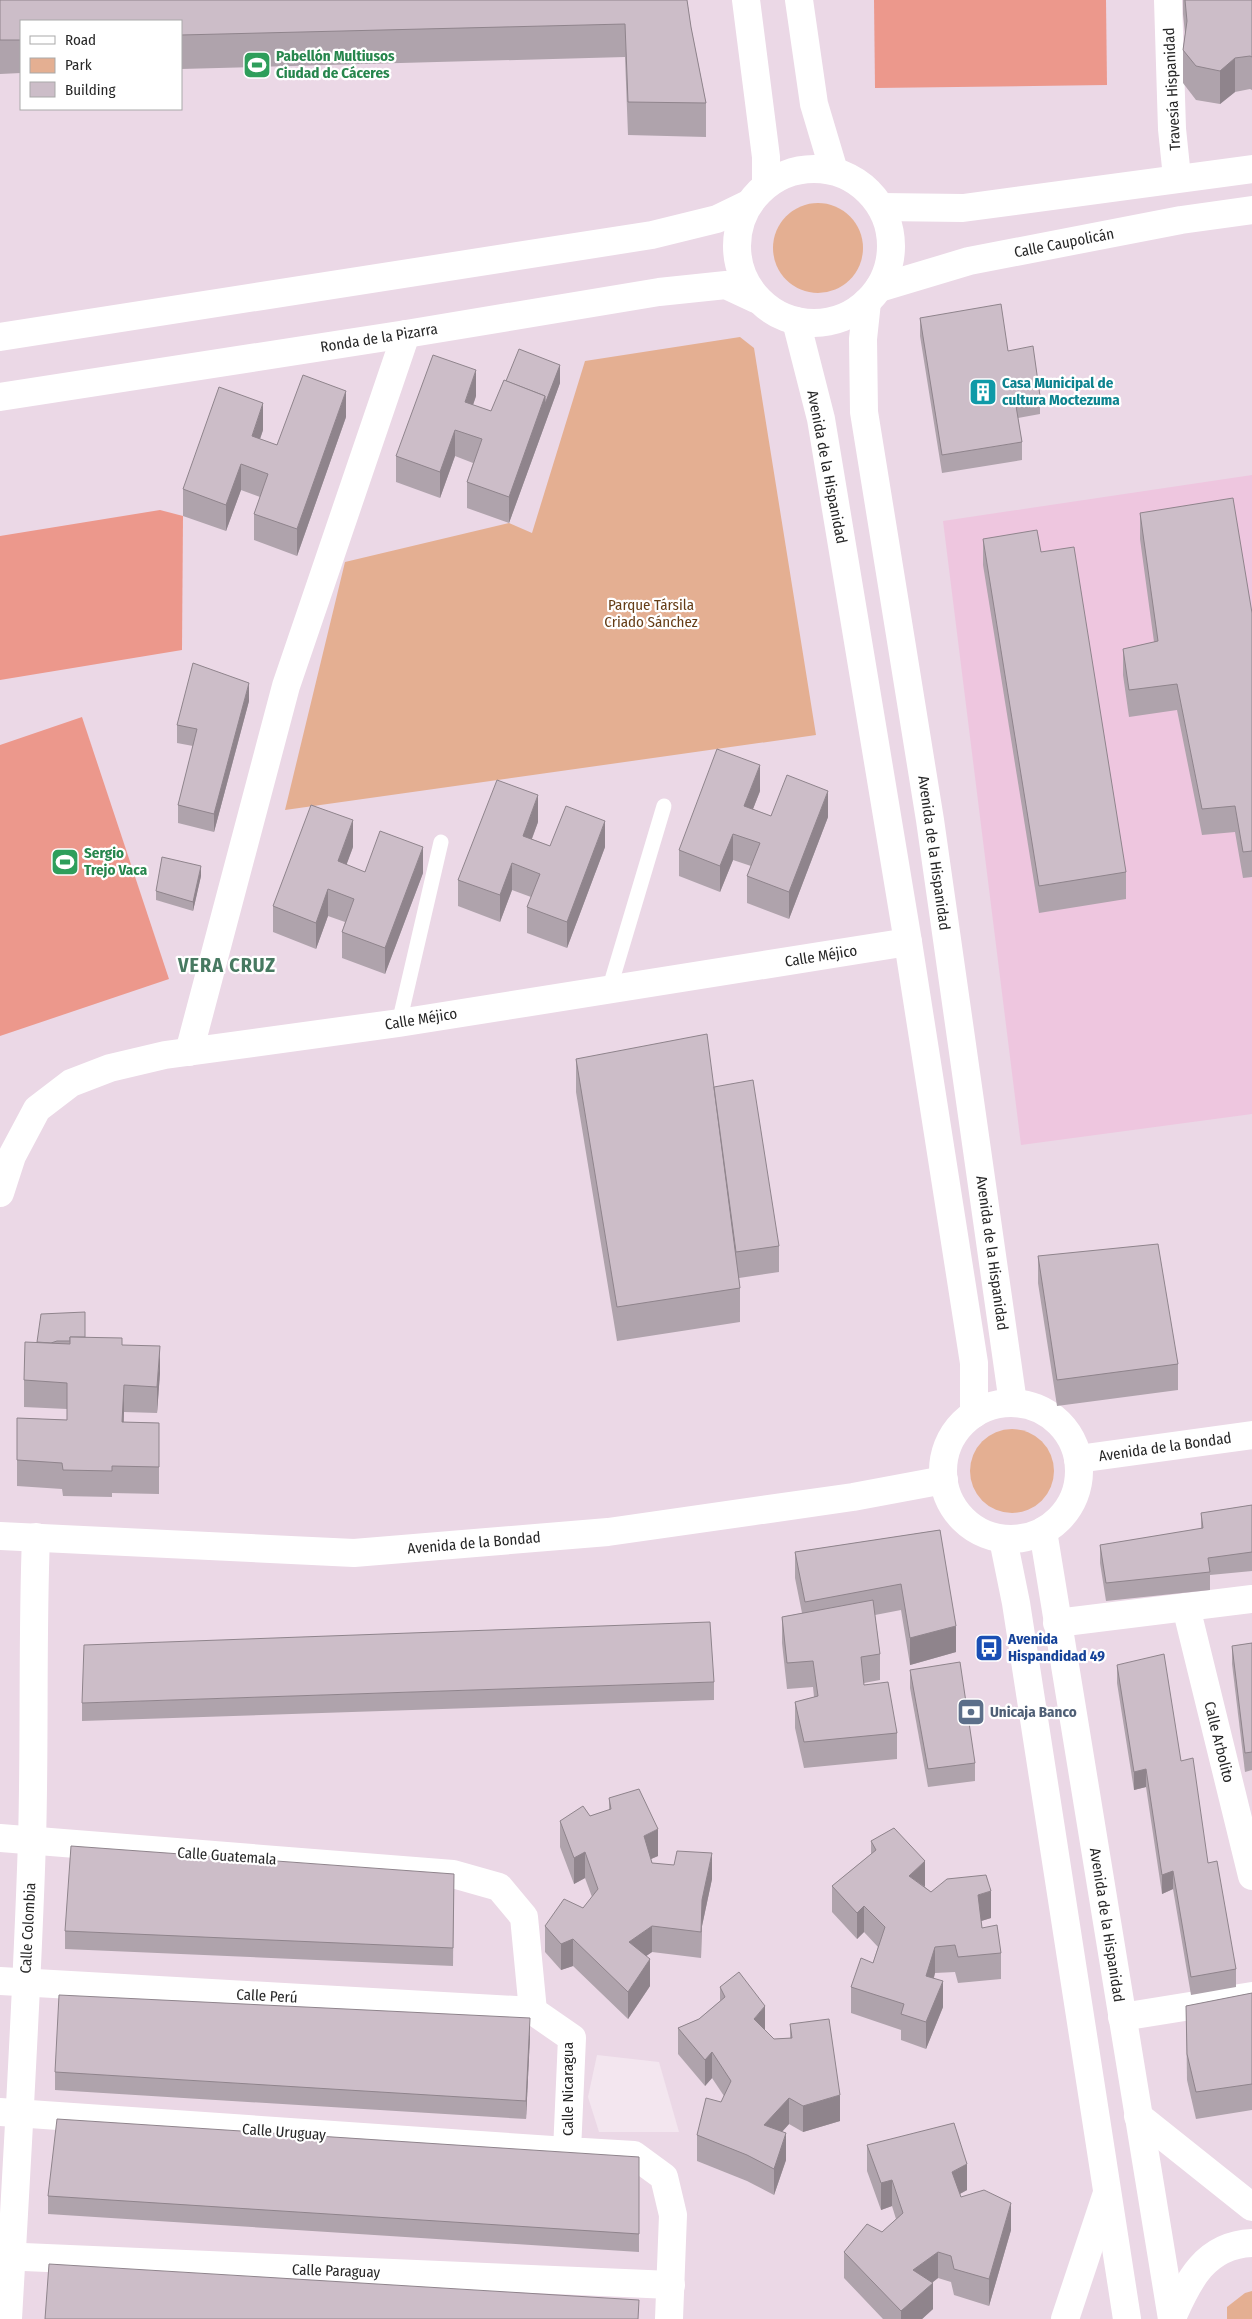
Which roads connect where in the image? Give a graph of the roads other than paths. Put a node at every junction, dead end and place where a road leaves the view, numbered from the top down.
1 (746, 0) edge
2 (800, 0) edge
3 (1168, 0) edge
4 (1252, 168) edge
5 (834, 171) junction
6 (1177, 177) junction
7 (766, 184) junction
8 (748, 204) junction
9 (881, 207) junction
10 (1252, 210) edge
11 (873, 295) junction
12 (756, 298) junction
13 (796, 321) junction
14 (406, 334) junction
15 (0, 337) edge
16 (0, 397) edge
17 (664, 806) dead end
18 (440, 842) dead end
19 (908, 942) junction
20 (609, 990) junction
21 (400, 1023) junction
22 (189, 1052) junction
23 (0, 1193) edge
24 (1014, 1403) junction
25 (974, 1414) junction
26 (1252, 1435) edge
27 (1078, 1459) junction
28 (944, 1480) junction
29 (1043, 1531) junction
30 (0, 1536) edge
31 (36, 1537) junction
32 (1003, 1539) junction
33 (1252, 1598) edge
34 (1186, 1607) junction
35 (1057, 1623) junction
36 (0, 1838) edge
37 (32, 1839) junction
38 (1252, 1876) edge
39 (13, 1982) edge
40 (1252, 1996) edge
41 (533, 2011) junction
42 (1122, 2017) junction
43 (10, 2112) edge
44 (1138, 2116) junction
45 (568, 2151) junction
46 (1107, 2192) junction
47 (1252, 2207) edge
48 (1252, 2243) edge
49 (6, 2257) edge
50 (671, 2285) junction
51 (8, 2319) edge
52 (669, 2319) edge
53 (1065, 2319) edge
54 (1127, 2319) edge
55 (1172, 2319) edge

1 - 7 street
2 - 5 street
3 - 6 street, Travesía Hispanidad
4 - 6 street
5 - 7 street
5 - 9 street
6 - 9 street
7 - 8 street
8 - 12 street
8 - 15 street
9 - 11 street
10 - 11 street, Calle Caupolicán
11 - 13 street
11 - 24 street, Avenida de la Hispanidad
12 - 13 street
12 - 14 street, Ronda de la Pizarra
13 - 19 street, Avenida de la Hispanidad
14 - 16 street, Ronda de la Pizarra
14 - 22 street
17 - 20 lane
18 - 21 lane
19 - 20 street, Calle Méjico
19 - 25 street, Avenida de la Hispanidad
20 - 21 street, Calle Méjico
21 - 22 street, Calle Méjico
22 - 23 street, Calle Méjico
24 - 25 street
24 - 27 street
25 - 28 street
26 - 27 street, Avenida de la Bondad
27 - 29 street
28 - 31 street, Avenida de la Bondad
28 - 32 street
29 - 32 street
29 - 35 street, Avenida de la Hispanidad
30 - 31 street, Avenida de la Bondad
31 - 37 street, Calle Colombia
32 - 46 street
33 - 34 street
34 - 35 street
34 - 38 street, Calle Arbolito
35 - 42 street, Avenida de la Hispanidad
36 - 37 street, Calle Guatemala
37 - 39 street, Calle Colombia
37 - 41 street, Calle Guatemala
39 - 41 street, Calle Perú
39 - 43 street, Calle Colombia
40 - 42 street
41 - 45 street, Calle Nicaragua
42 - 44 street, Avenida de la Hispanidad
43 - 45 street, Calle Uruguay
43 - 49 street, Calle Colombia
44 - 47 street
44 - 55 street, Avenida de la Hispanidad
45 - 50 street, Calle Nicaragua
46 - 53 street
46 - 54 street
48 - 55 street
49 - 50 street, Calle Paraguay
49 - 51 street, Calle Colombia
50 - 52 street, Calle Nicaragua

